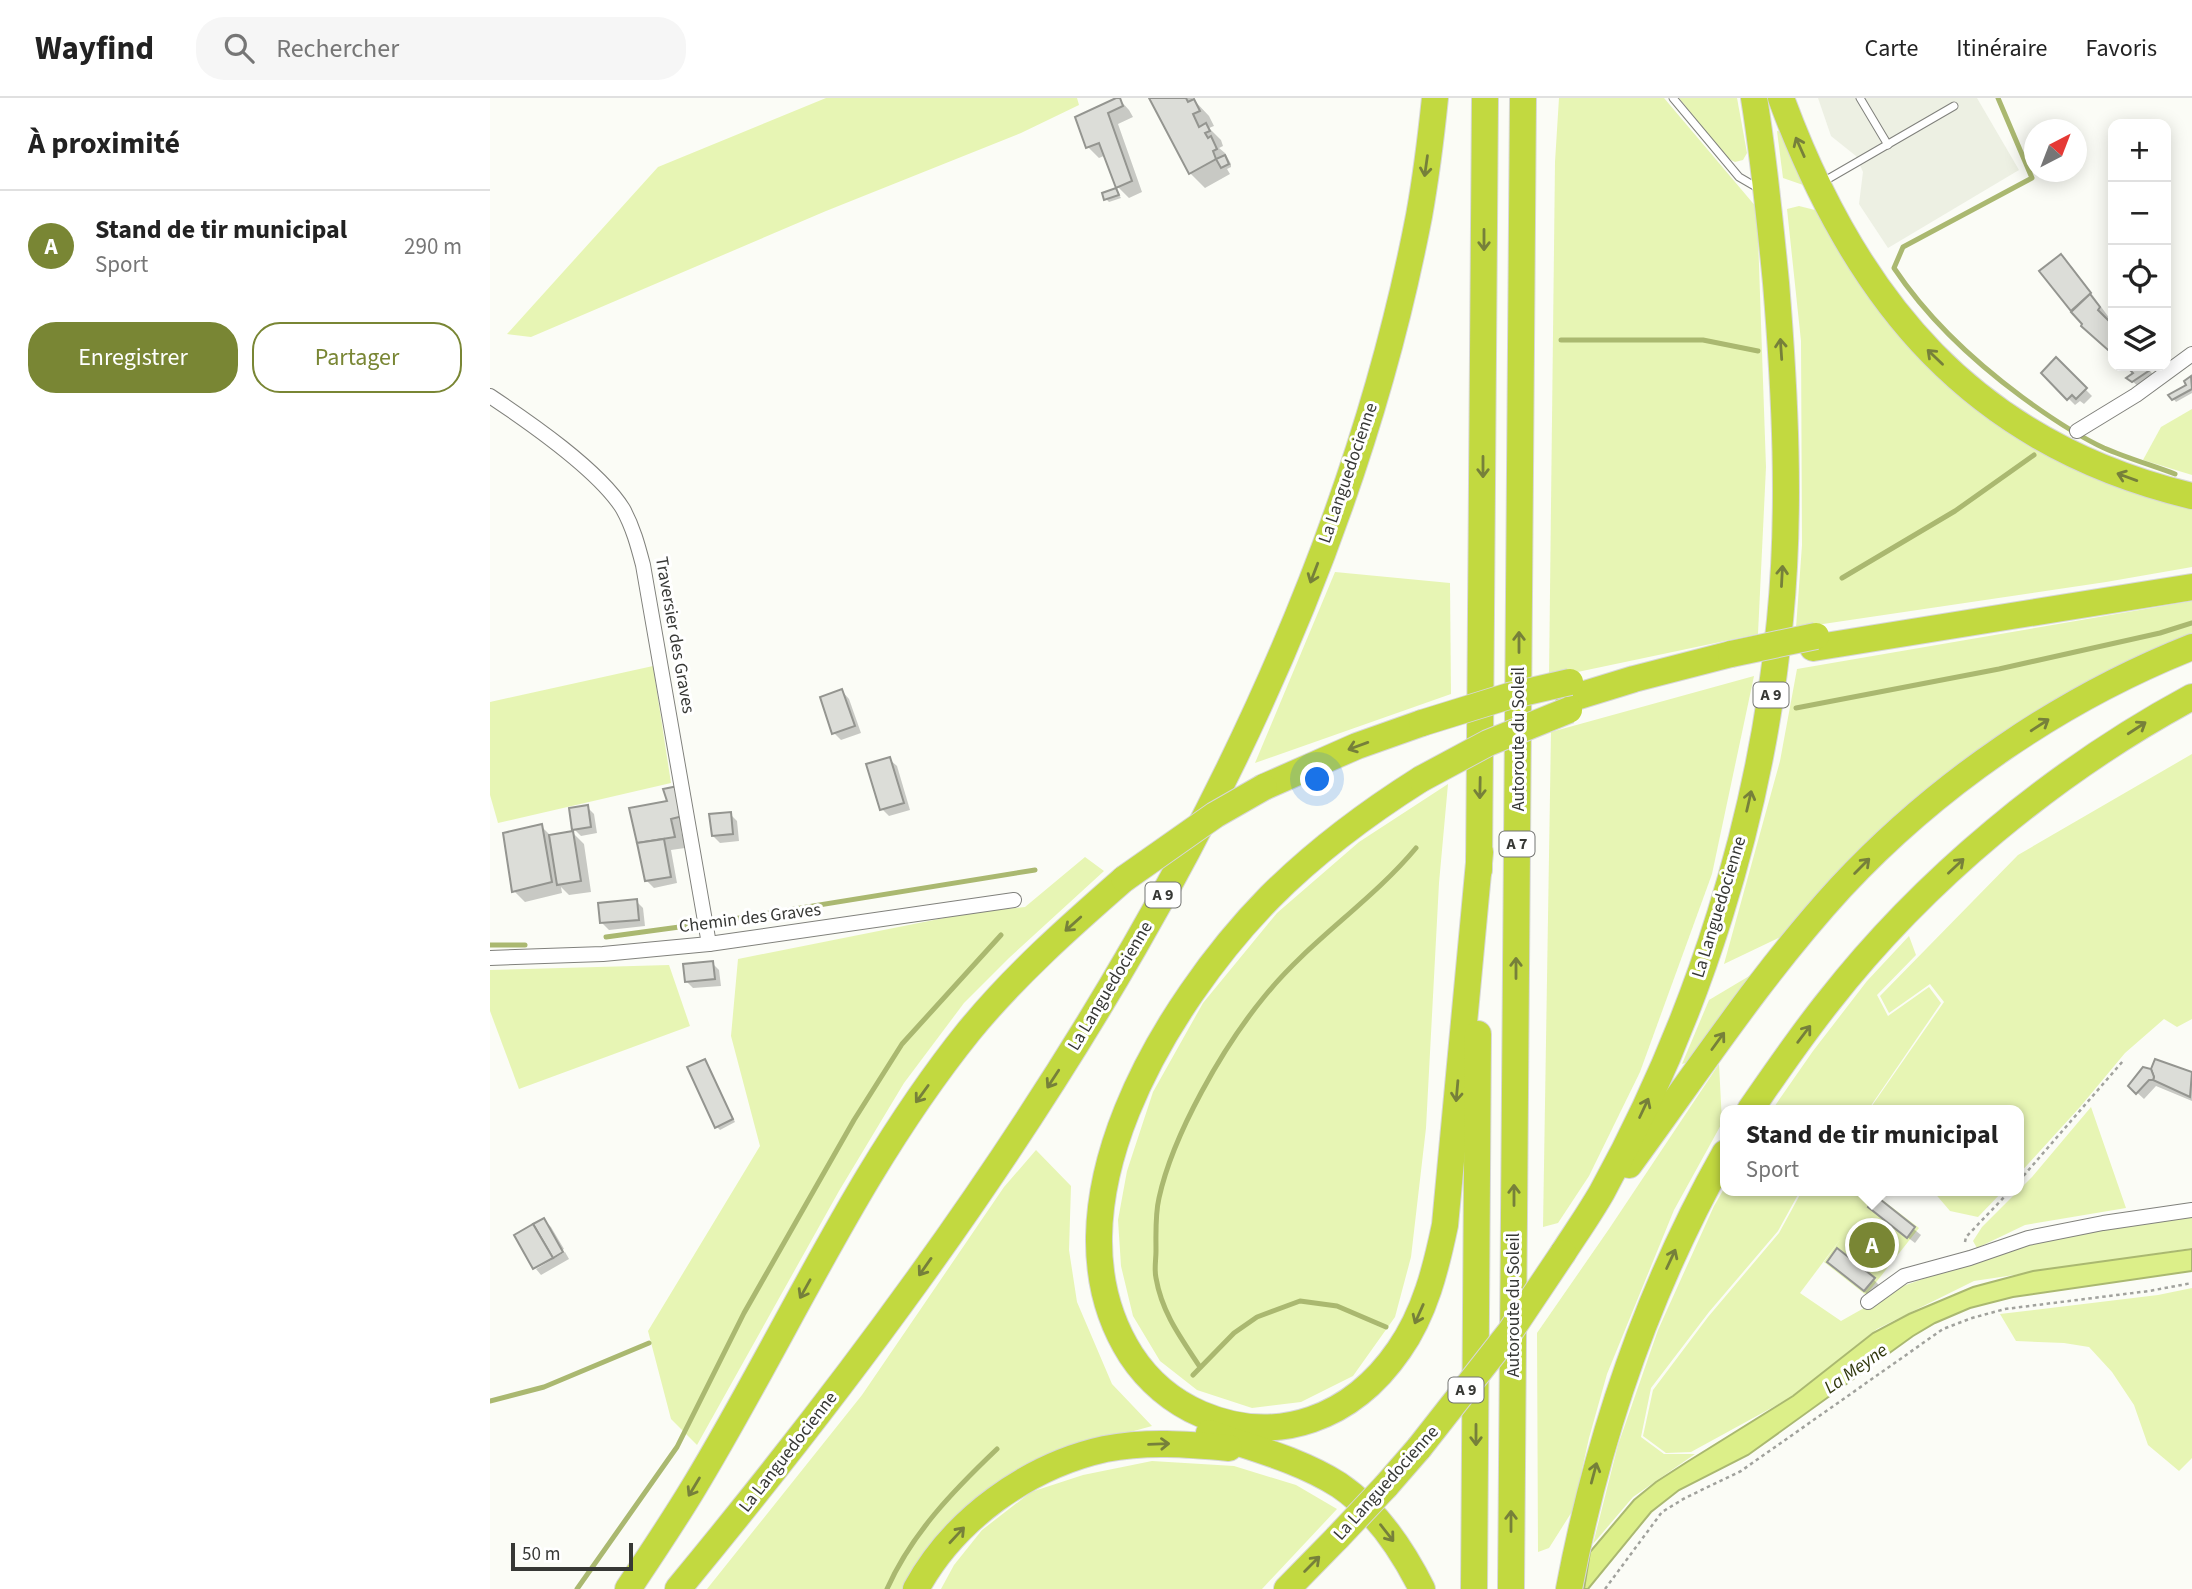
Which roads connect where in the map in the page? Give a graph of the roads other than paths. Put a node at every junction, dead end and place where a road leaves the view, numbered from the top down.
1 (1436, 98) edge
2 (1485, 98) edge
3 (1523, 98) edge
4 (1673, 98) edge
5 (1754, 98) edge
6 (1781, 98) edge
7 (1860, 98) edge
8 (1954, 106) dead end
9 (1888, 145) junction
10 (1817, 186) junction
11 (1767, 197) junction
12 (2192, 354) edge
13 (490, 397) edge
14 (2077, 430) dead end
15 (2192, 496) edge
16 (2192, 576) edge
17 (2192, 587) edge
18 (1814, 642) junction
19 (2192, 646) edge
20 (2192, 696) edge
21 (1569, 697) junction
22 (1421, 773) junction
23 (1480, 852) junction
24 (1014, 900) dead end
25 (709, 944) junction
26 (490, 958) edge
27 (1754, 1105) edge
28 (1720, 1162) edge
29 (2192, 1210) edge
30 (1563, 1253) junction
31 (1868, 1302) dead end
32 (1264, 1452) junction
33 (628, 1589) edge
34 (678, 1589) edge
35 (916, 1589) edge
36 (1287, 1589) edge
37 (1422, 1589) edge
38 (1474, 1589) edge
39 (1511, 1589) edge
40 (1569, 1589) edge

1 -> 34 highway, La Languedocienne / A 9
2 -> 23 highway, Autoroute du Soleil / A 7
39 -> 3 highway, Autoroute du Soleil / A 7
4 - 11 lane
5 - 11 highway, La Languedocienne / A 9
10 -> 6 highway
7 - 9 lane
8 - 9 lane
9 - 10 lane
15 -> 10 highway
30 -> 11 highway, La Languedocienne / A 9
12 - 14 street
13 - 25 street, Traversier des Graves
16 - 18 highway
17 - 18 highway
18 - 21 highway, bridge
30 -> 19 highway
27 -> 20 highway
21 - 22 highway
21 -> 33 highway, bridge
23 -> 22 highway
22 - 32 highway
23 -> 38 highway, Autoroute du Soleil / A 7
24 - 25 street, Chemin des Graves
25 - 26 street, Chemin des Graves
40 -> 28 highway
29 - 31 street
36 -> 30 highway, La Languedocienne / A 9, bridge
35 -> 32 highway
32 -> 37 highway

